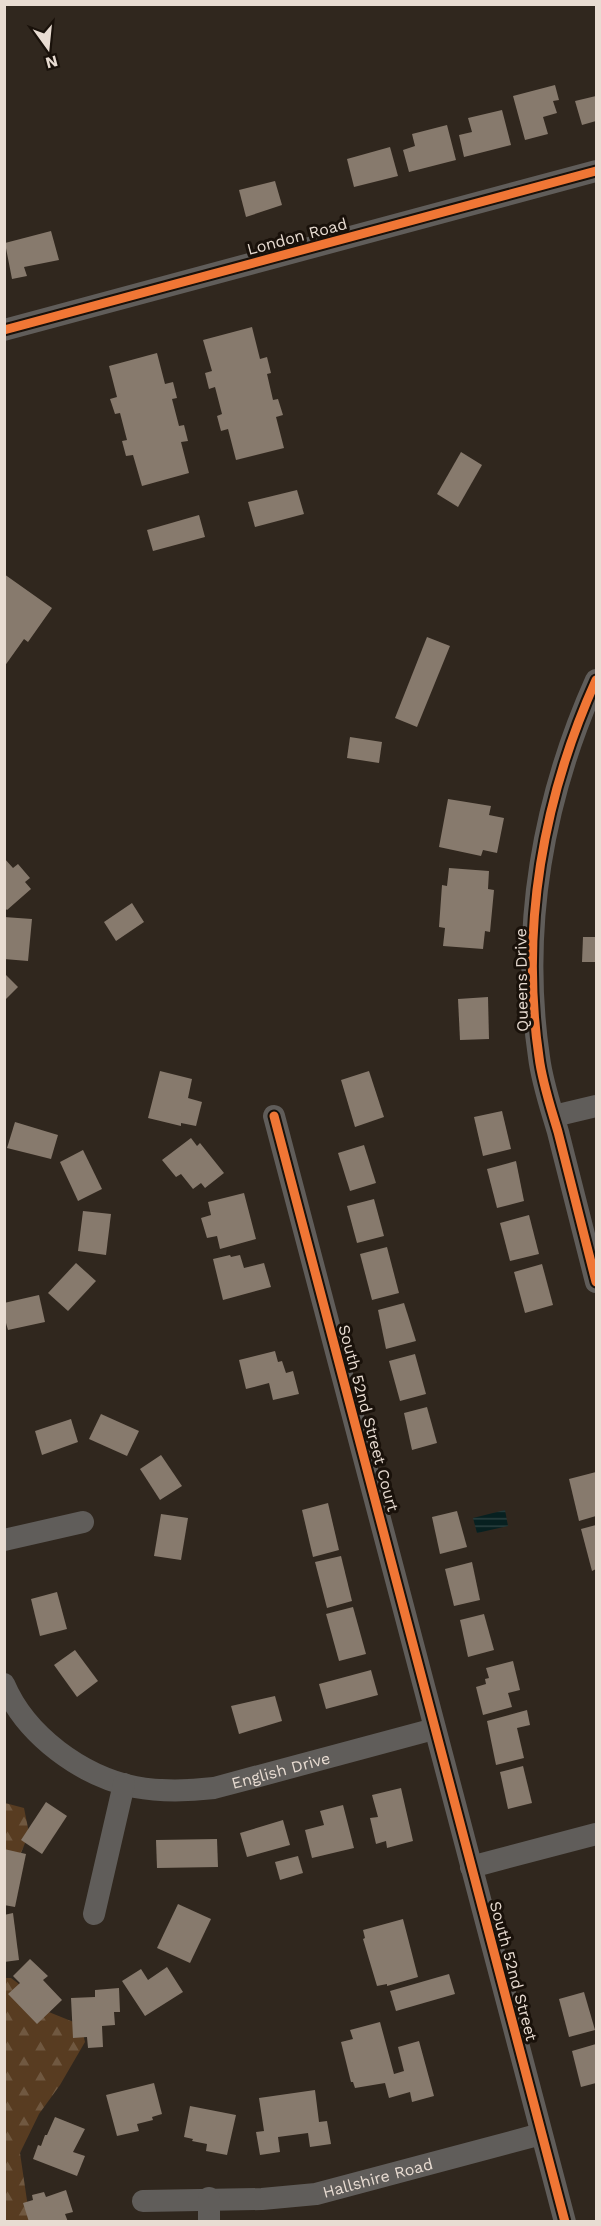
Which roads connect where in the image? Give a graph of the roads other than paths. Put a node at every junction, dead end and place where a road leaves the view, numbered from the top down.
1 (597, 171) edge
2 (4, 330) edge
3 (597, 680) edge
4 (597, 1106) edge
5 (274, 1116) dead end
6 (554, 1116) junction
7 (597, 1282) edge
8 (83, 1522) dead end
9 (4, 1540) edge
10 (4, 1684) edge
11 (434, 1729) junction
12 (124, 1784) junction
13 (597, 1834) edge
14 (471, 1867) junction
15 (94, 1914) dead end
16 (542, 2134) junction
17 (209, 2198) junction
18 (143, 2200) dead end
19 (209, 2222) edge
20 (565, 2222) edge

1 - 2 street, London Road
3 - 6 street, Queens Drive
4 - 6 street
5 - 11 street, South 52nd Street Court
6 - 7 street, Queens Drive
8 - 9 street
10 - 12 street, English Drive
11 - 12 street, English Drive
11 - 14 street, South 52nd Street
12 - 15 street
13 - 14 street
14 - 16 street, South 52nd Street
16 - 17 street, Hallshire Road
16 - 20 street, South 52nd Street
17 - 18 street, Hallshire Road
17 - 19 street

